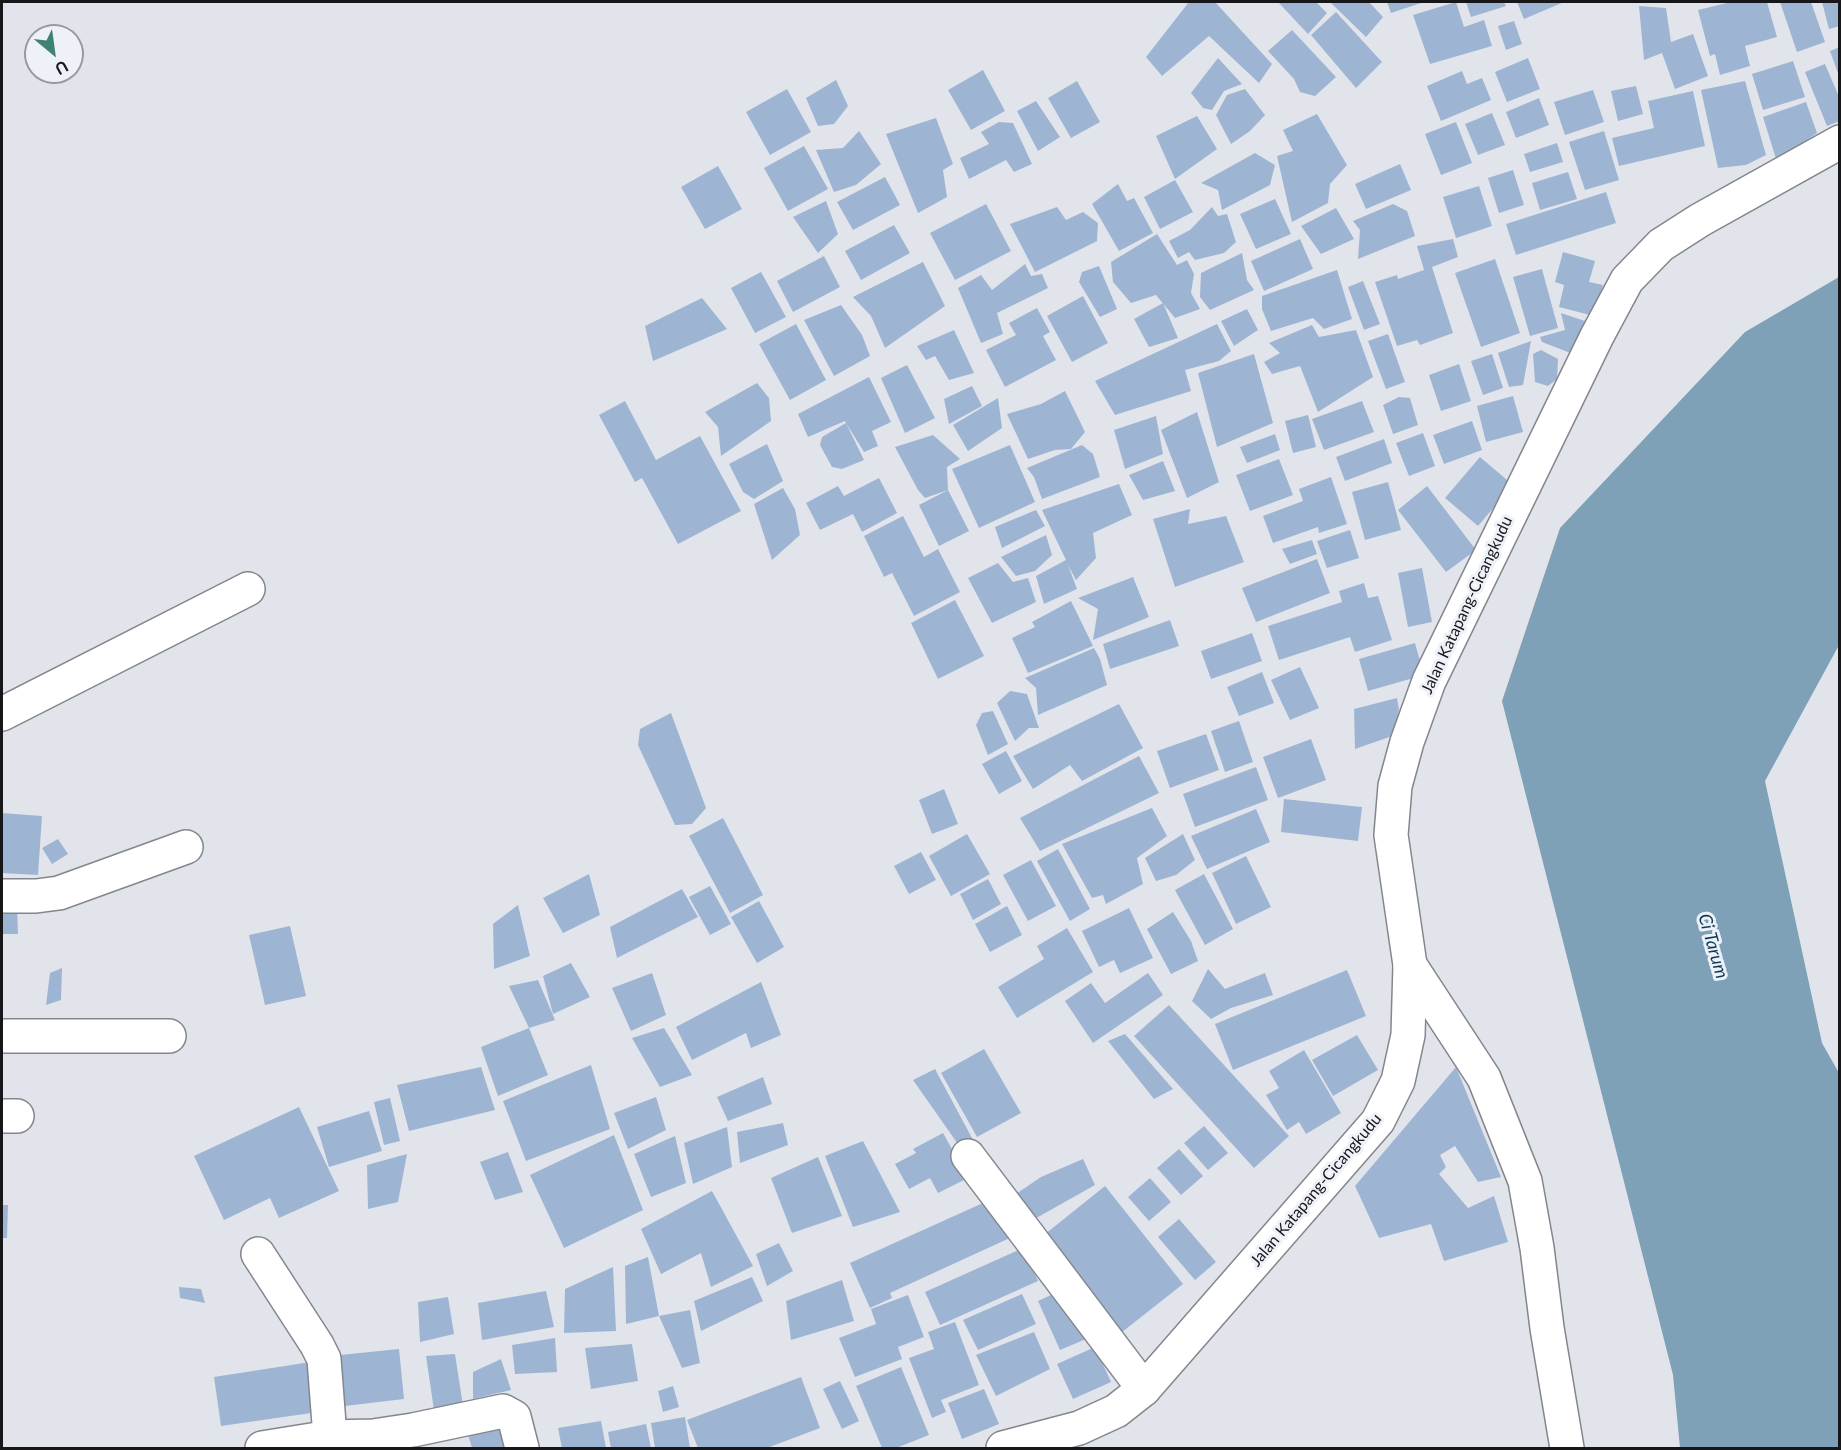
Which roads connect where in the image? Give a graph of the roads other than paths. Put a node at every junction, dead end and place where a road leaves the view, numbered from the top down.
1 (1839, 142) edge
2 (249, 589) dead end
3 (2, 714) edge
4 (186, 847) dead end
5 (2, 896) edge
6 (1410, 965) junction
7 (2, 1036) edge
8 (169, 1036) dead end
9 (968, 1156) dead end
10 (258, 1254) dead end
11 (1144, 1389) junction
12 (331, 1443) edge
13 (262, 1449) edge
14 (522, 1449) edge
15 (1003, 1449) edge
16 (1567, 1449) edge

1 - 6 street, Jalan Katapang-Cicangkudu
2 - 3 street
4 - 5 street
6 - 11 street, Jalan Katapang-Cicangkudu
6 - 16 street
7 - 8 street
9 - 11 street
10 - 12 street
11 - 15 street, Jalan Katapang-Cicangkudu
12 - 13 street
12 - 14 street

